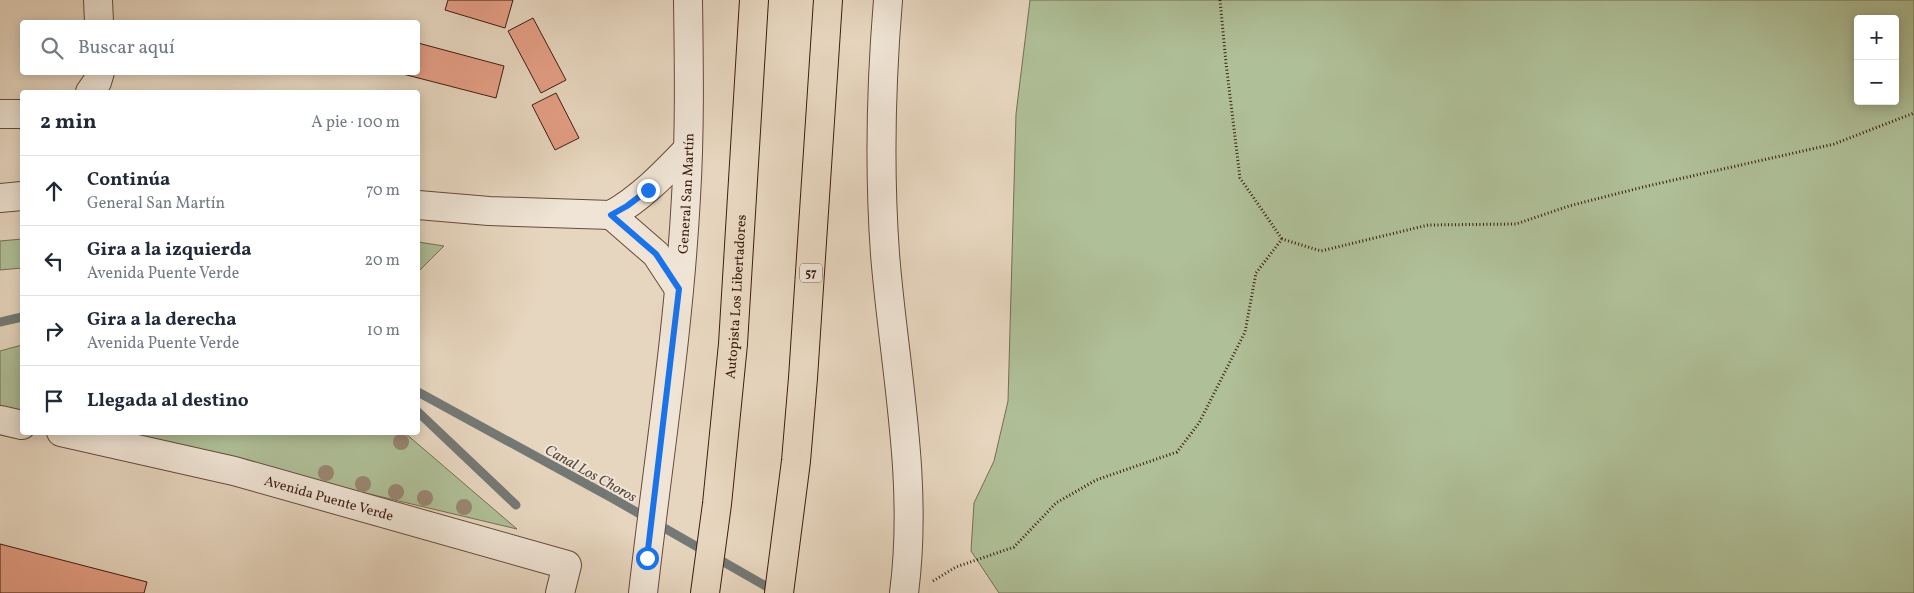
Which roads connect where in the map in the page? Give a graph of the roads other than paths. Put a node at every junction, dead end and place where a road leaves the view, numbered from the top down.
1 (98, 0) edge
2 (688, 0) edge
3 (754, 0) edge
4 (828, 0) edge
5 (888, 0) edge
6 (99, 20) edge
7 (99, 75) edge
8 (91, 90) edge
9 (0, 114) edge
10 (20, 114) edge
11 (688, 149) junction
12 (20, 196) edge
13 (0, 198) edge
14 (420, 205) edge
15 (611, 215) junction
16 (679, 289) junction
17 (0, 420) edge
18 (20, 425) edge
19 (75, 435) edge
20 (560, 593) edge
21 (642, 593) edge
22 (706, 593) edge
23 (779, 593) edge
24 (904, 593) edge

1 - 6 street
2 - 11 street, General San Martín
3 - 22 highway, Autopista Los Libertadores
4 - 23 highway, 57
5 - 24 street
7 - 8 street
9 - 10 street
11 - 15 street
11 - 16 street, General San Martín
12 - 13 street
14 - 15 street
15 - 16 street
16 - 21 street, General San Martín
17 - 18 street
19 - 20 street, Avenida Puente Verde

